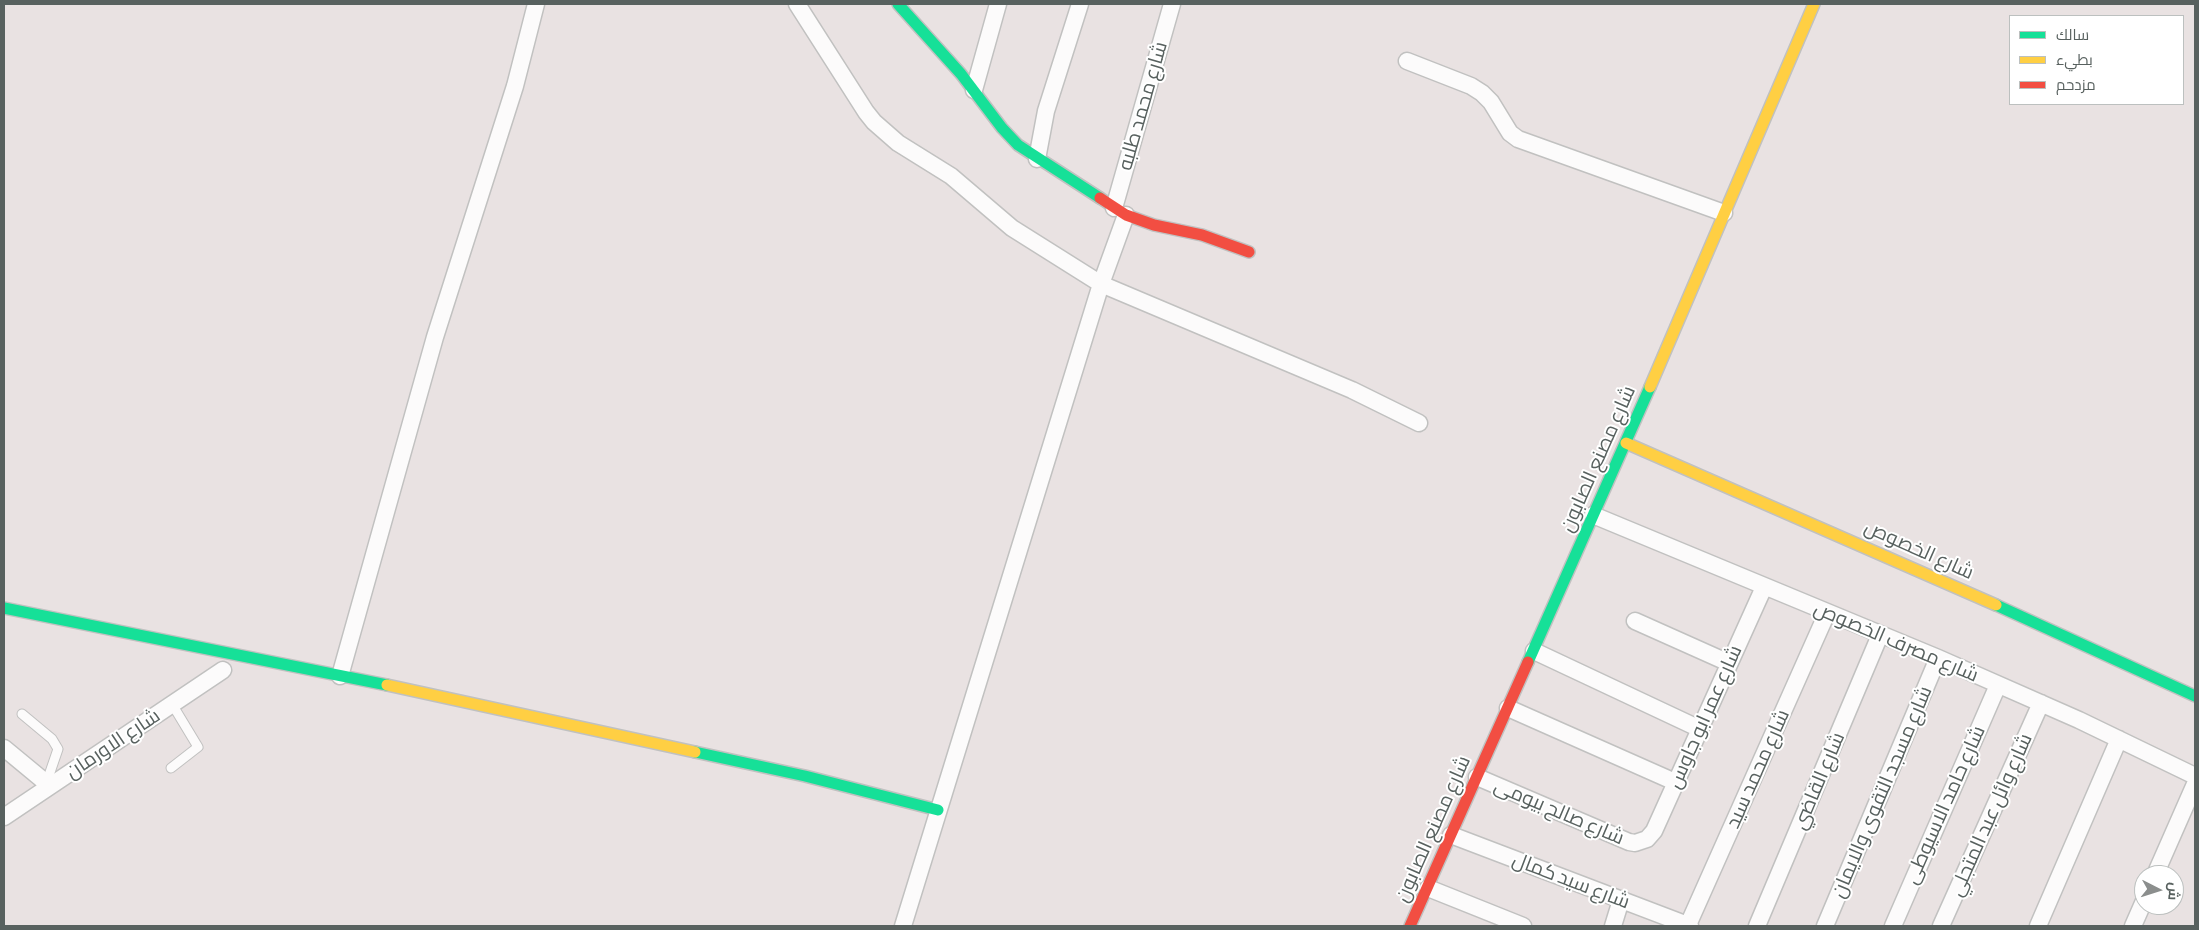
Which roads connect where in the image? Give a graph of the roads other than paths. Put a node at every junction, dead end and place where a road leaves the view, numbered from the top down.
1 (536, 4) edge
2 (797, 4) edge
3 (998, 4) edge
4 (1080, 4) edge
5 (1172, 4) edge
6 (1814, 4) edge
7 (905, 7) edge
8 (1407, 61) dead end
9 (974, 90) junction
10 (1037, 159) junction
11 (1120, 211) junction
12 (1724, 212) junction
13 (1250, 252) dead end
14 (1103, 279) junction
15 (1419, 423) dead end
16 (1624, 447) junction
17 (1597, 508) junction
18 (1764, 587) junction
19 (4, 608) edge
20 (1827, 613) junction
21 (1635, 620) dead end
22 (1880, 635) junction
23 (1534, 651) junction
24 (1938, 658) junction
25 (1729, 663) junction
26 (223, 670) dead end
27 (340, 676) junction
28 (1998, 685) junction
29 (2195, 696) edge
30 (2041, 703) junction
31 (172, 704) junction
32 (1508, 708) junction
33 (22, 714) dead end
34 (1700, 729) junction
35 (2119, 739) junction
36 (4, 748) edge
37 (171, 768) dead end
38 (2195, 776) edge
39 (1477, 778) junction
40 (1675, 782) junction
41 (2195, 784) edge
42 (48, 785) junction
43 (938, 810) junction
44 (4, 817) edge
45 (1451, 835) junction
46 (1641, 842) joint
47 (2159, 865) edge
48 (1428, 888) junction
49 (1621, 900) junction
50 (903, 926) edge
51 (1410, 926) edge
52 (1523, 926) edge
53 (1612, 926) edge
54 (1689, 926) edge
55 (1757, 926) edge
56 (1825, 926) edge
57 (1893, 926) edge
58 (1941, 926) edge
59 (2038, 926) edge

1 - 27 street
2 - 14 street
3 - 9 street
4 - 10 street
5 - 11 street, شارع محمد طلبه
6 - 12 street, شارع مصنع الصابون
7 - 9 street
8 - 12 street
9 - 10 street
10 - 11 street
11 - 13 street
11 - 14 street, شارع محمد طلبه
12 - 16 street, شارع مصنع الصابون
14 - 15 street
14 - 43 street, شارع محمد طلبه
16 - 17 street, شارع مصنع الصابون
16 - 29 street, شارع الخصوص
17 - 18 street, شارع مصرف الخصوص
17 - 23 street, شارع مصنع الصابون
18 - 20 street, شارع مصرف الخصوص
18 - 25 street, شارع عمر ابو جاوس
19 - 27 street
20 - 22 street, شارع مصرف الخصوص
20 - 54 street, شارع محمد سيد
21 - 25 street
22 - 24 street, شارع مصرف الخصوص
22 - 55 street, شارع القاضي
23 - 32 street, شارع مصنع الصابون
23 - 34 street
24 - 28 street, شارع مصرف الخصوص
24 - 56 street, شارع مسجد التقوى والايمان
25 - 34 street, شارع عمر ابو جاوس
26 - 31 street, شارع الاورمان
27 - 43 street
28 - 30 street, شارع مصرف الخصوص
28 - 57 street, شارع حامد الاسيوطى
30 - 35 street, شارع مصرف الخصوص
30 - 58 street, شارع وائل عبد المتجلي
31 - 37 lane
31 - 42 street, شارع الاورمان
32 - 39 street, شارع مصنع الصابون
32 - 40 street
33 - 42 lane
34 - 40 street, شارع عمر ابو جاوس
35 - 38 street, شارع مصرف الخصوص
35 - 59 street
36 - 42 street
39 - 45 street, شارع مصنع الصابون
39 - 46 street, شارع صالح بيومى
40 - 46 street, شارع عمر ابو جاوس
41 - 47 street
42 - 44 street, شارع الاورمان
43 - 50 street, شارع محمد طلبه
45 - 48 street, شارع مصنع الصابون
45 - 49 street, شارع سيد كمال
48 - 51 street, شارع مصنع الصابون
48 - 52 street
49 - 53 street
49 - 54 street, شارع سيد كمال

